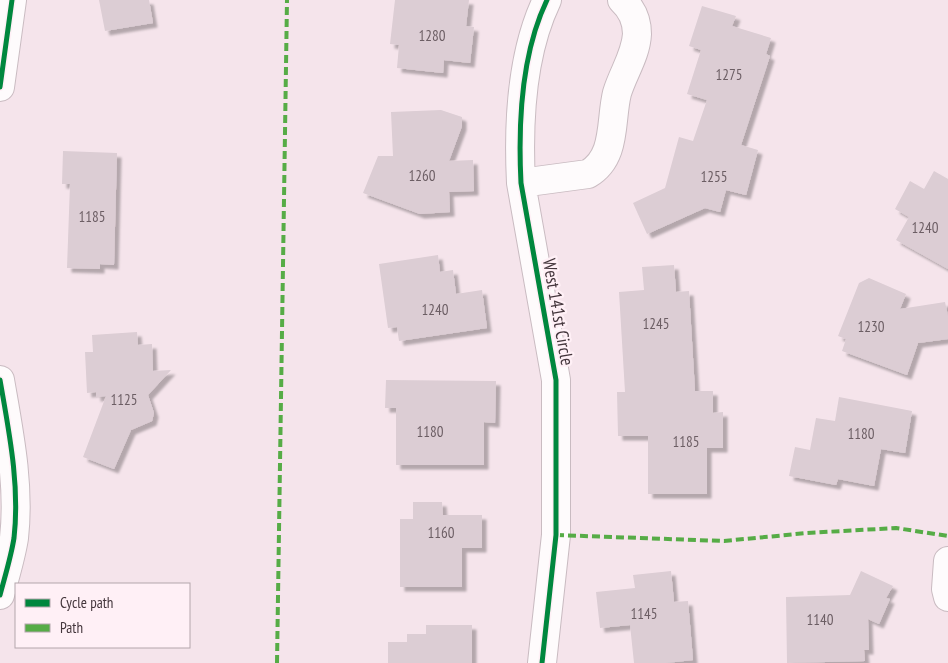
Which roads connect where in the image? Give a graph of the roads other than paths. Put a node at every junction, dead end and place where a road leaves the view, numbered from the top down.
1 (12, 0) edge
2 (547, 0) edge
3 (622, 0) edge
4 (0, 86) edge
5 (521, 183) junction
6 (0, 380) edge
7 (948, 561) edge
8 (0, 595) edge
9 (948, 598) edge
10 (542, 663) edge

1 - 4 street
2 - 5 street, West 141st Circle
3 - 5 street
5 - 10 street, West 141st Circle
6 - 8 street
7 - 9 street

